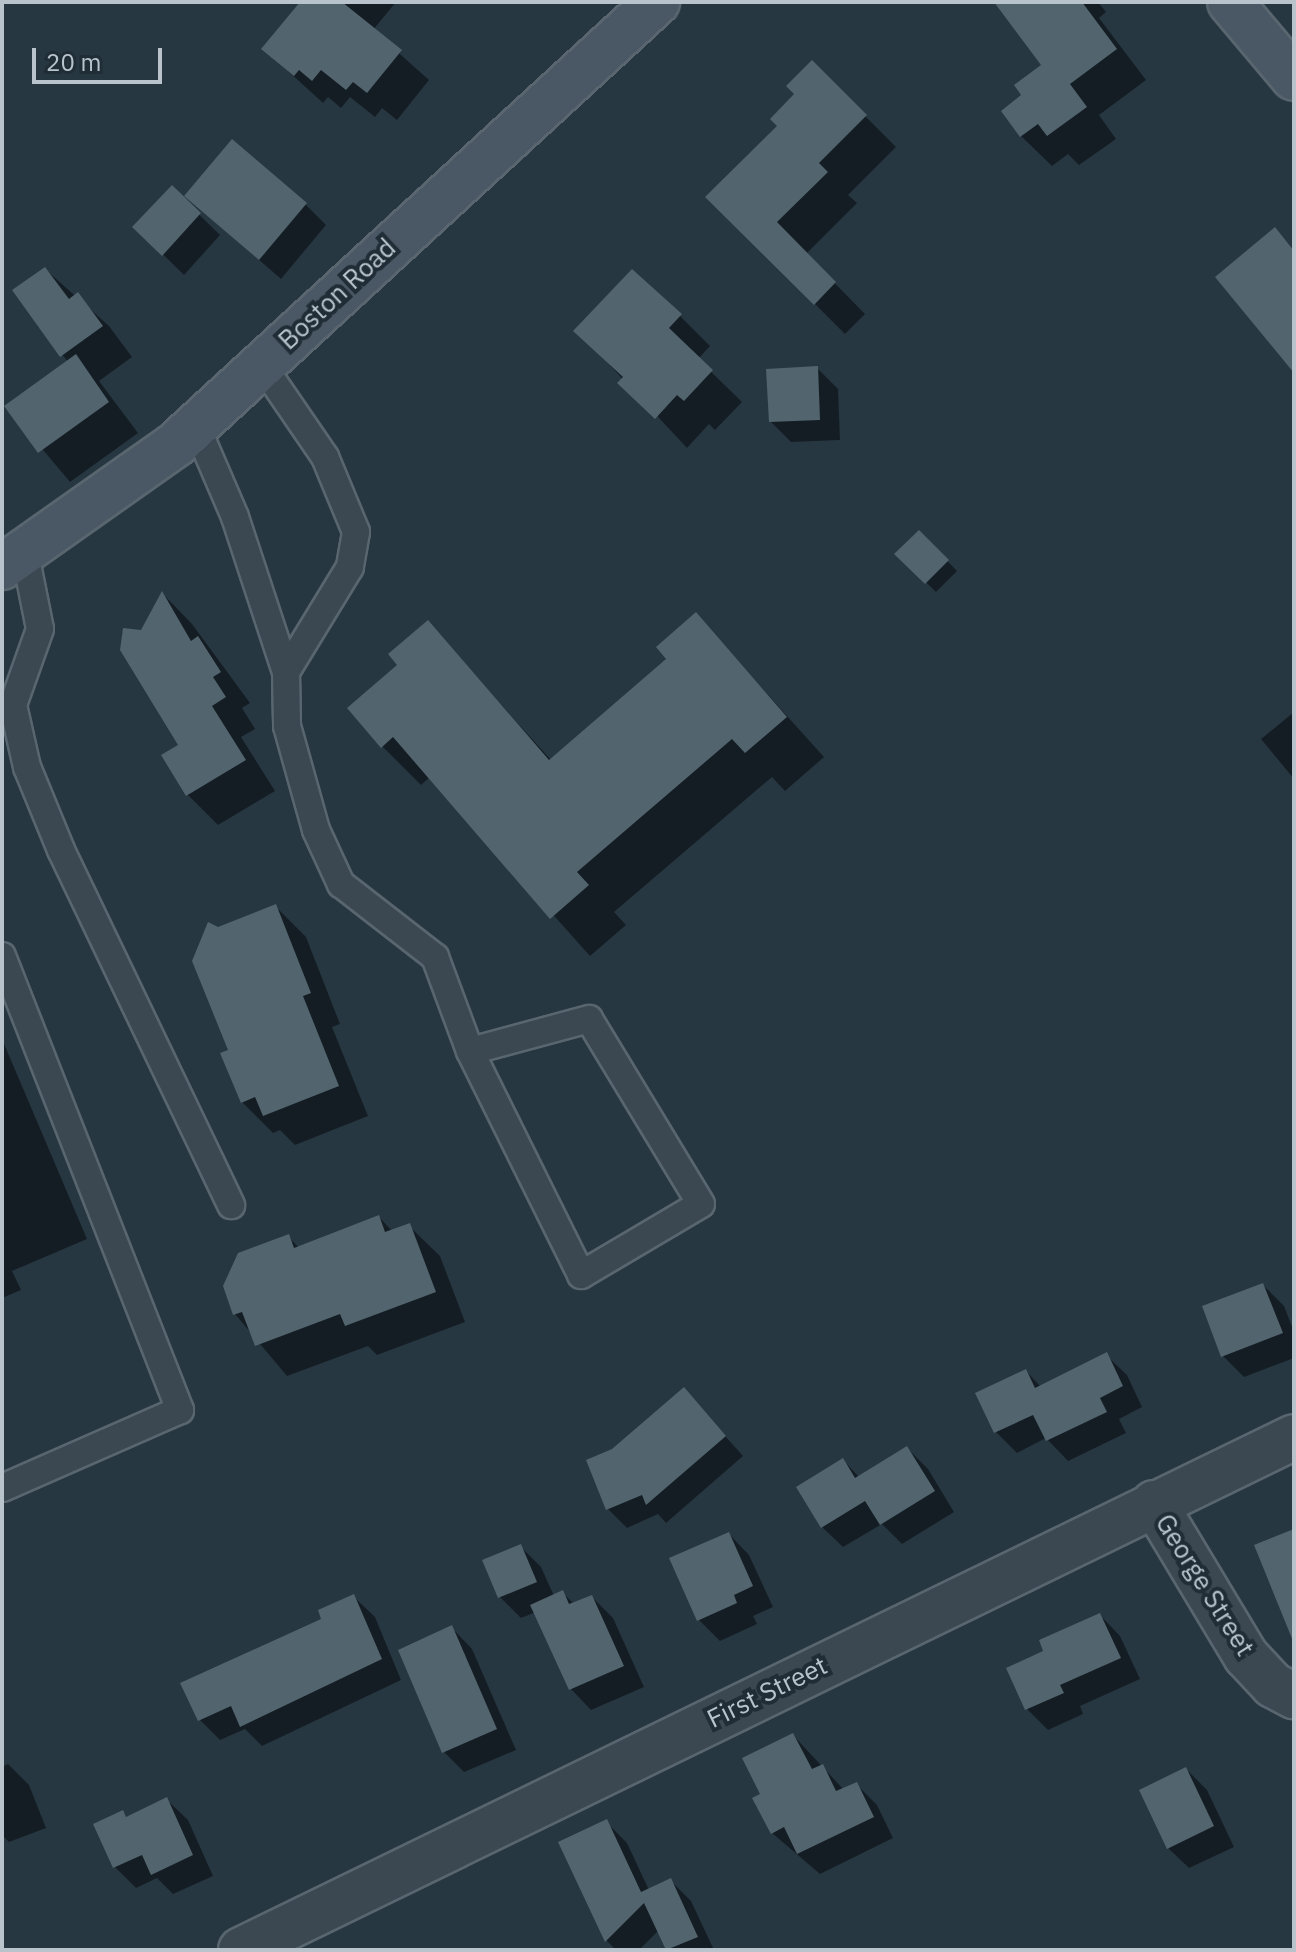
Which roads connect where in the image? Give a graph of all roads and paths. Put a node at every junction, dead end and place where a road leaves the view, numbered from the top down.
1 (1230, 2) edge
2 (655, 3) edge
3 (1294, 78) edge
4 (262, 365) junction
5 (196, 426) junction
6 (14, 561) edge
7 (286, 672) junction
8 (2, 956) edge
9 (470, 1051) junction
10 (231, 1205) dead end
11 (1294, 1437) edge
12 (2, 1488) edge
13 (1154, 1503) junction
14 (1294, 1696) edge
15 (241, 1950) edge

1 - 3 main road
2 - 4 main road, Boston Road
4 - 5 main road, Boston Road
4 - 7 lane
5 - 6 main road, Boston Road
5 - 7 lane
6 - 10 lane
7 - 9 lane
8 - 12 lane
9 - 9 lane
11 - 13 street, First Street
13 - 14 street, George Street
13 - 15 street, First Street

